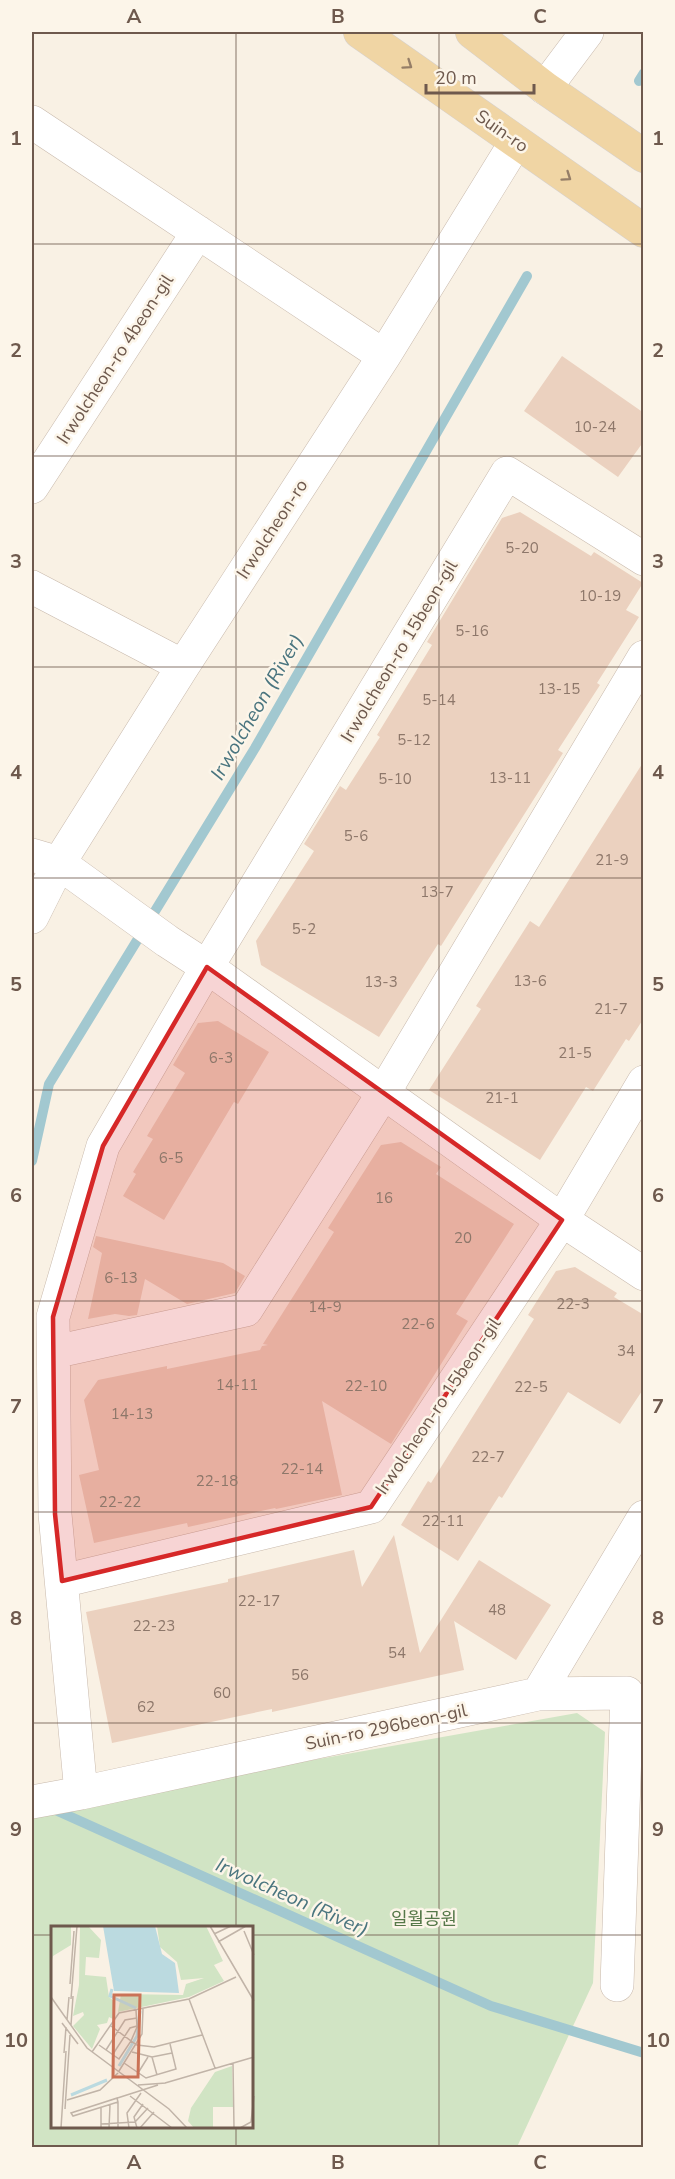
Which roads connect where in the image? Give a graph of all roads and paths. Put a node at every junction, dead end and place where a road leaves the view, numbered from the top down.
1 (360, 32) edge
2 (472, 32) edge
3 (587, 32) edge
4 (545, 88) junction
5 (32, 122) edge
6 (516, 142) junction
7 (644, 156) edge
8 (644, 231) edge
9 (198, 232) junction
10 (384, 356) junction
11 (32, 487) edge
12 (644, 560) edge
13 (32, 587) edge
14 (644, 657) edge
15 (183, 666) junction
16 (45, 859) edge
17 (32, 917) edge
18 (207, 967) junction
19 (644, 1082) edge
20 (384, 1092) junction
21 (562, 1220) junction
22 (644, 1274) edge
23 (54, 1352) junction
24 (644, 1517) edge
25 (62, 1581) junction
26 (538, 1694) junction
27 (81, 1793) junction
28 (34, 1802) edge
29 (618, 1985) dead end

1 -> 6 main road, Suin-ro
2 - 4 main road
3 - 4 street
4 - 7 main road
5 - 9 street
6 -> 8 main road, Suin-ro
6 - 10 street, Irwolcheon-ro
9 - 10 street
9 - 11 street, Irwolcheon-ro 4beon-gil
10 - 15 street, Irwolcheon-ro
12 - 18 street, Irwolcheon-ro 15beon-gil
13 - 15 street
14 - 20 street
15 - 16 street, Irwolcheon-ro
16 - 17 street, Irwolcheon-ro
16 - 18 street
18 - 20 street
18 - 23 street, Irwolcheon-ro 15beon-gil
19 - 21 street, Irwolcheon-ro 15beon-gil
20 - 21 street
20 - 23 street
21 - 22 street
21 - 25 street, Irwolcheon-ro 15beon-gil
23 - 25 street, Irwolcheon-ro 15beon-gil
24 - 26 street
25 - 27 street, Irwolcheon-ro 15beon-gil
26 - 27 street, Suin-ro 296beon-gil
26 - 29 street, Suin-ro 296beon-gil
27 - 28 street, Suin-ro 296beon-gil

